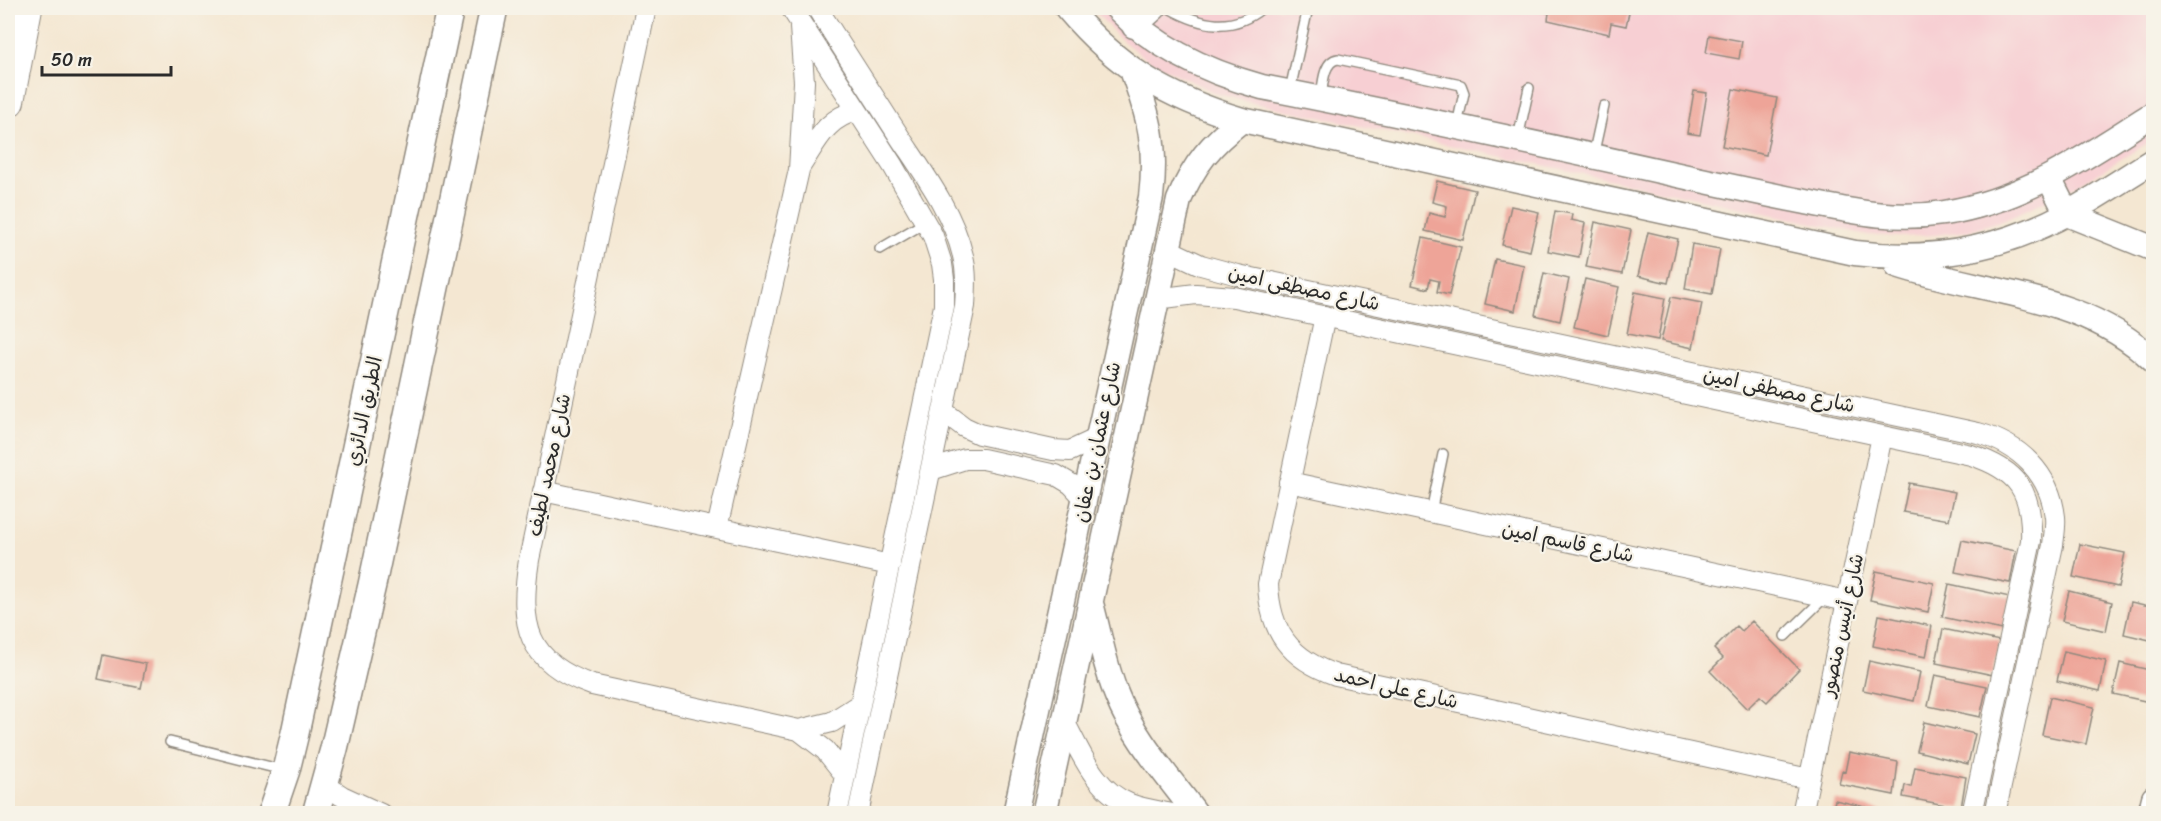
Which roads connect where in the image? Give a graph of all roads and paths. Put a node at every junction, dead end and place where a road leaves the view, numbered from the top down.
1 (26, 8) edge
2 (450, 8) edge
3 (494, 8) edge
4 (646, 8) edge
5 (818, 8) edge
6 (1067, 8) edge
7 (1117, 8) edge
8 (1154, 8) edge
9 (1169, 8) edge
10 (1262, 8) edge
11 (1308, 8) edge
12 (795, 14) edge
13 (1134, 26) junction
14 (1132, 70) junction
15 (1529, 88) dead end
16 (432, 92) junction
17 (1290, 93) junction
18 (1320, 99) junction
19 (8, 101) edge
20 (474, 101) junction
21 (1604, 106) dead end
22 (857, 111) junction
23 (2154, 113) edge
24 (1242, 120) junction
25 (1457, 128) junction
26 (1518, 140) junction
27 (1593, 156) junction
28 (2154, 160) edge
29 (799, 170) junction
30 (2049, 178) junction
31 (1585, 195) junction
32 (2067, 214) junction
33 (926, 222) junction
34 (880, 249) dead end
35 (1167, 249) junction
36 (2154, 249) edge
37 (1889, 257) junction
38 (944, 279) junction
39 (966, 280) junction
40 (1156, 299) junction
41 (1325, 316) junction
42 (2154, 361) edge
43 (943, 411) junction
44 (1881, 436) junction
45 (1098, 438) junction
46 (1443, 454) dead end
47 (930, 470) junction
48 (1289, 482) junction
49 (543, 491) junction
50 (1085, 499) junction
51 (1431, 512) junction
52 (717, 528) junction
53 (890, 565) junction
54 (1825, 597) junction
55 (1091, 599) junction
56 (1846, 601) junction
57 (1785, 636) dead end
58 (860, 704) junction
59 (1064, 721) junction
60 (799, 730) junction
61 (170, 742) dead end
62 (286, 770) junction
63 (845, 776) junction
64 (1809, 779) junction
65 (325, 785) junction
66 (2154, 798) edge
67 (271, 813) edge
68 (316, 813) edge
69 (381, 813) edge
70 (837, 813) edge
71 (858, 813) edge
72 (1015, 813) edge
73 (1044, 813) edge
74 (1172, 813) edge
75 (1196, 813) edge
76 (1802, 813) edge
77 (1972, 813) edge
78 (1995, 813) edge
79 (2150, 813) edge

1 - 19 highway
2 - 16 main road, الطريق الدائري
3 - 20 main road
4 - 49 street, شارع محمد لطيف
5 - 39 street
6 - 14 street
7 - 13 street
8 - 13 street
9 - 10 lane
11 - 17 lane
12 - 22 street
12 - 29 street
13 - 17 street
14 - 24 street
14 - 45 street, شارع عثمان بن عفان
15 - 26 lane
16 - 20 main road
16 - 62 main road, الطريق الدائري
17 - 18 street
18 - 25 street
18 - 25 lane
20 - 65 main road
21 - 27 lane
22 - 29 street
22 - 33 street
23 - 30 street
24 - 31 street
24 - 35 street, شارع عثمان بن عفان
25 - 26 street
26 - 27 street
27 - 30 street
27 - 31 street
28 - 32 street
29 - 52 street
30 - 32 street
31 - 37 street
32 - 36 street
32 - 37 street
33 - 34 lane
33 - 38 street
35 - 40 street, شارع عثمان بن عفان
35 - 78 street, شارع مصطفى امين
37 - 42 street
38 - 39 street
38 - 53 street
39 - 43 street
40 - 41 street, شارع مصطفى امين
40 - 55 street, شارع عثمان بن عفان
41 - 44 street, شارع مصطفى امين
41 - 48 street, شارع على احمد
43 - 45 street
43 - 47 street
44 - 56 street, شارع أنيس منصور
44 - 77 street, شارع مصطفى امين
45 - 50 street, شارع عثمان بن عفان
46 - 51 lane
47 - 50 street
47 - 71 street
48 - 51 street, شارع قاسم امين
48 - 64 street, شارع على احمد
49 - 52 street
49 - 60 street, شارع محمد لطيف
50 - 72 street, شارع عثمان بن عفان
51 - 54 street, شارع قاسم امين
52 - 53 street
53 - 58 street
54 - 56 street, شارع قاسم امين
54 - 57 lane
55 - 59 street, شارع عثمان بن عفان
55 - 75 street
56 - 64 street, شارع أنيس منصور
58 - 60 street, شارع محمد لطيف
58 - 63 street
59 - 73 street, شارع عثمان بن عفان
59 - 74 street
60 - 63 street, شارع محمد لطيف
61 - 62 lane
62 - 67 main road, الطريق الدائري
63 - 70 street
64 - 76 street, شارع أنيس منصور
65 - 68 main road
65 - 69 street
66 - 79 street

